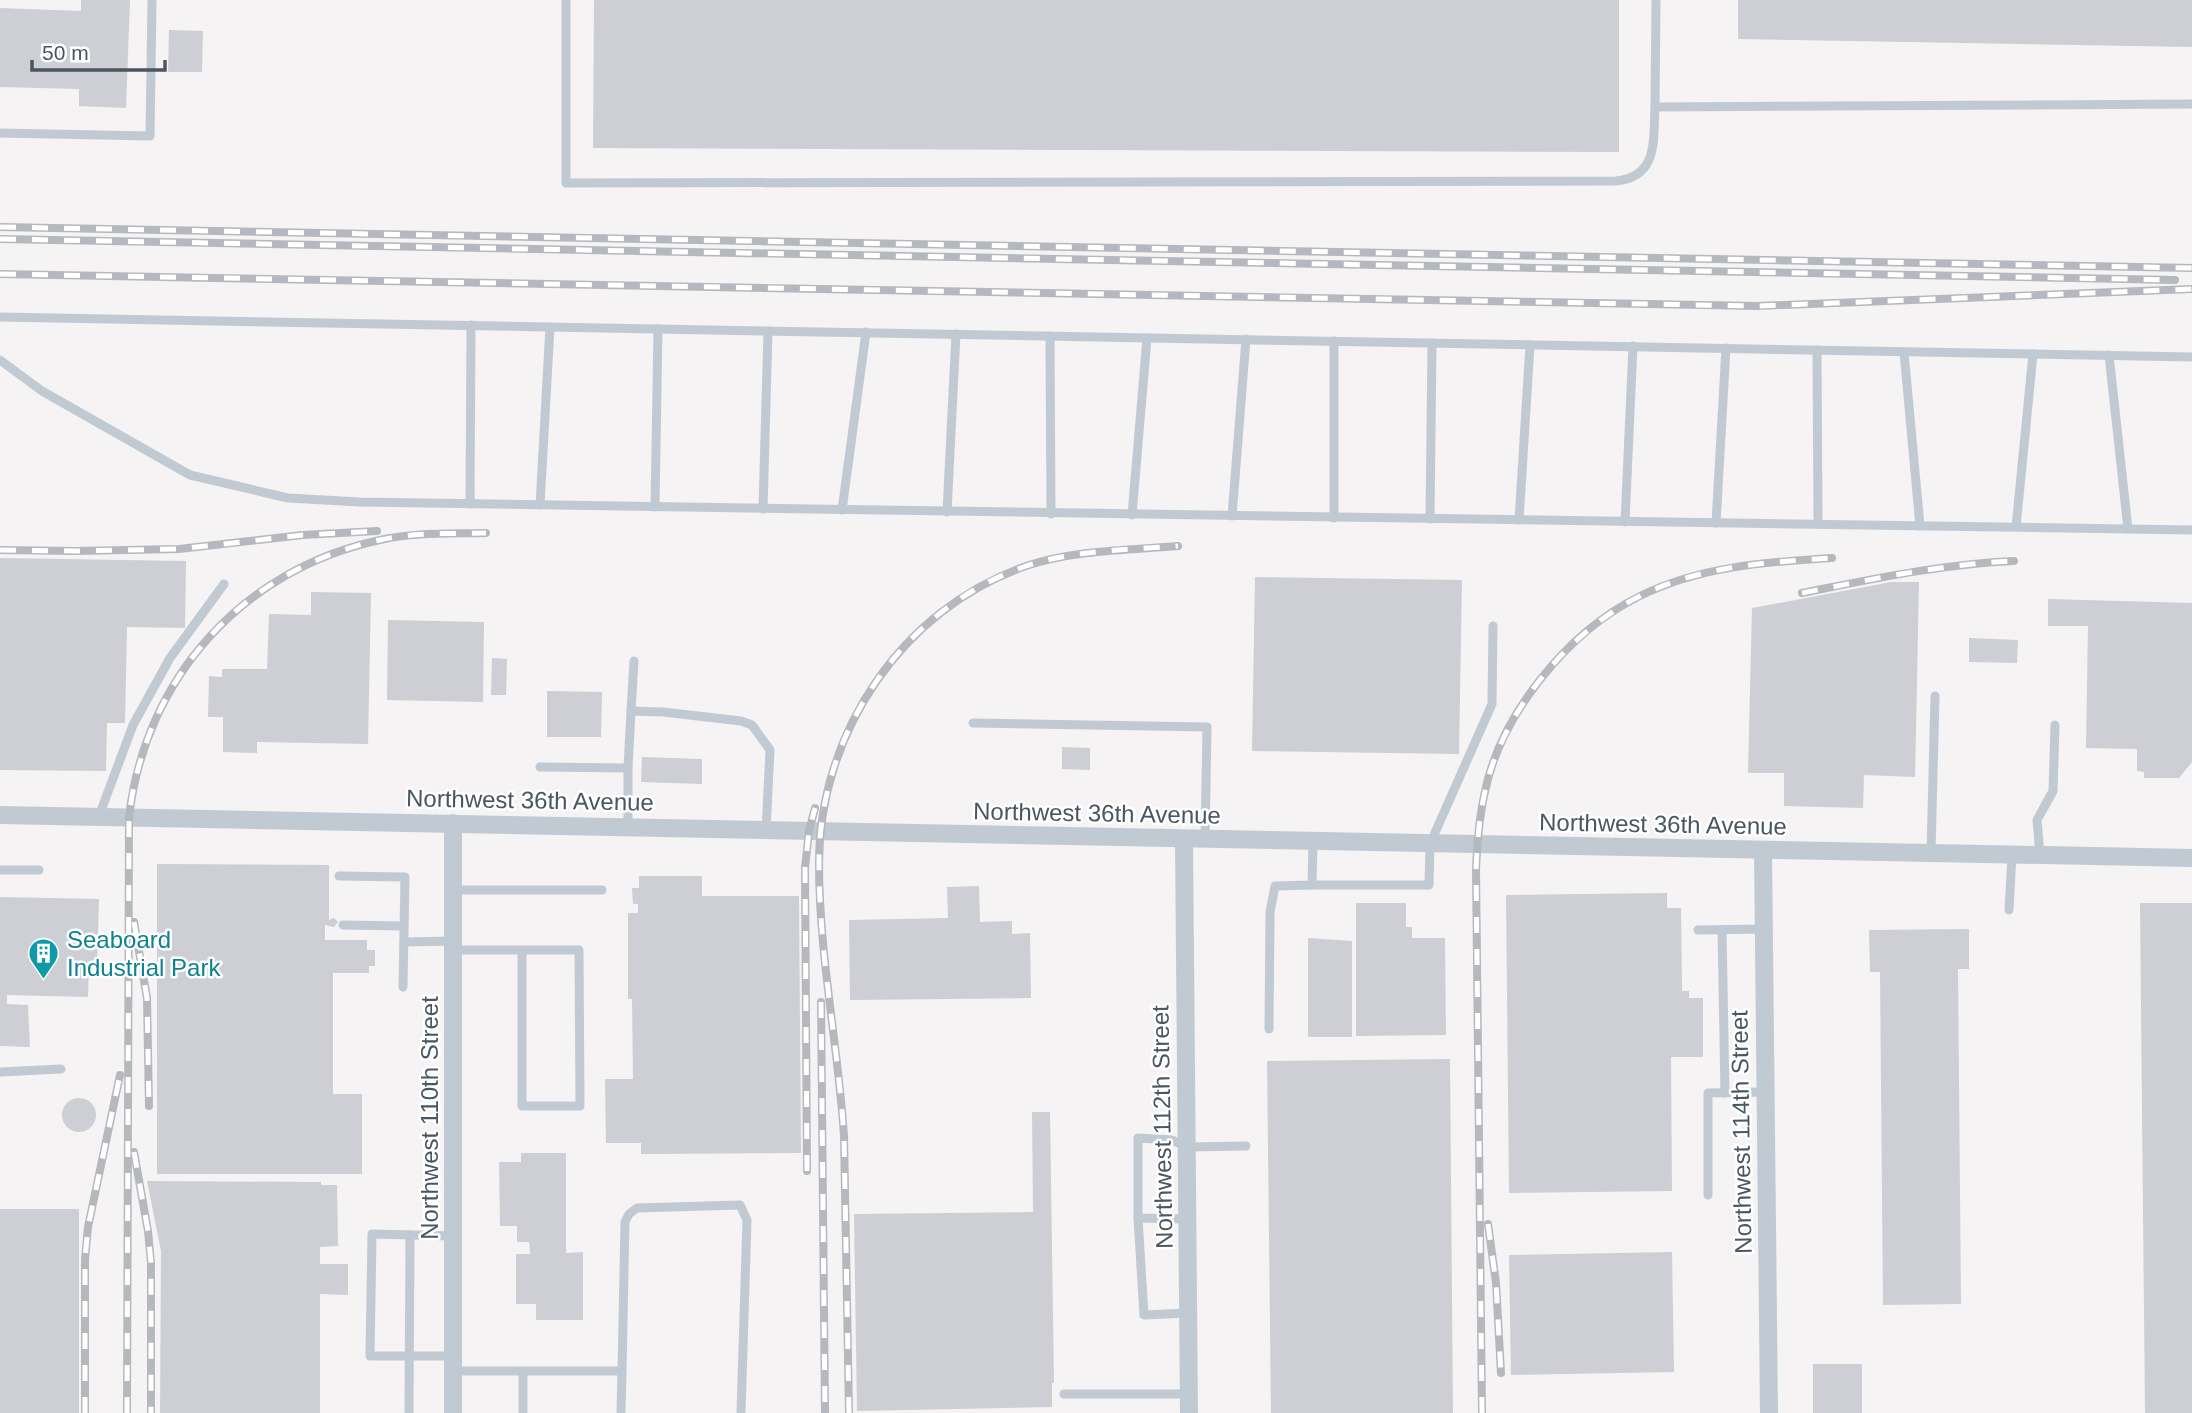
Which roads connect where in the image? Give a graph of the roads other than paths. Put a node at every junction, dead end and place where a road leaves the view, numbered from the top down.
1 (152, 0) edge
2 (566, 0) edge
3 (1656, 0) edge
4 (2192, 104) edge
5 (1656, 107) junction
6 (0, 133) edge
7 (0, 317) edge
8 (471, 325) junction
9 (550, 327) junction
10 (658, 329) junction
11 (768, 331) junction
12 (866, 332) junction
13 (956, 334) junction
14 (1049, 336) junction
15 (1147, 338) junction
16 (1246, 339) junction
17 (1334, 341) junction
18 (1432, 343) junction
19 (1530, 345) junction
20 (1633, 346) junction
21 (1726, 348) junction
22 (1817, 350) junction
23 (1905, 352) junction
24 (2033, 354) junction
25 (2109, 355) junction
26 (2192, 357) edge
27 (0, 360) edge
28 (470, 504) junction
29 (540, 505) junction
30 (655, 507) junction
31 (763, 509) junction
32 (842, 510) junction
33 (947, 512) junction
34 (1051, 514) junction
35 (1132, 515) junction
36 (1232, 516) junction
37 (1334, 518) junction
38 (1430, 519) junction
39 (1519, 520) junction
40 (1625, 522) junction
41 (1716, 523) junction
42 (1818, 524) junction
43 (1920, 526) junction
44 (2016, 527) junction
45 (2128, 529) junction
46 (2192, 530) edge
47 (224, 584) dead end
48 (1493, 626) dead end
49 (634, 661) dead end
50 (1935, 696) dead end
51 (631, 711) junction
52 (974, 723) dead end
53 (2055, 725) dead end
54 (540, 767) dead end
55 (628, 768) junction
56 (0, 815) edge
57 (99, 816) junction
58 (453, 823) junction
59 (628, 827) junction
60 (766, 830) junction
61 (1184, 840) junction
62 (1205, 840) junction
63 (1313, 842) junction
64 (1430, 844) junction
65 (1763, 850) junction
66 (1931, 853) junction
67 (2012, 855) junction
68 (2040, 855) junction
69 (2192, 858) edge
70 (0, 870) edge
71 (39, 870) dead end
72 (339, 876) dead end
73 (1312, 885) junction
74 (453, 890) junction
75 (602, 890) dead end
76 (2009, 910) dead end
77 (343, 925) dead end
78 (404, 926) junction
79 (1764, 929) junction
80 (1698, 930) dead end
81 (1722, 930) junction
82 (404, 942) junction
83 (453, 946) junction
84 (522, 950) junction
85 (403, 987) dead end
86 (1269, 1029) dead end
87 (61, 1069) dead end
88 (0, 1072) edge
89 (1765, 1092) junction
90 (1725, 1093) junction
91 (1246, 1146) dead end
92 (1187, 1147) junction
93 (1708, 1195) dead end
94 (1138, 1218) junction
95 (1187, 1219) junction
96 (410, 1235) junction
97 (453, 1236) junction
98 (1188, 1313) junction
99 (410, 1356) junction
100 (453, 1364) junction
101 (622, 1371) junction
102 (523, 1372) junction
103 (1064, 1394) dead end
104 (1189, 1394) junction
105 (409, 1413) edge
106 (453, 1413) edge
107 (523, 1413) edge
108 (621, 1413) edge
109 (741, 1413) edge
110 (1189, 1413) edge
111 (1769, 1413) edge

1 - 6 lane
2 - 5 lane
3 - 5 lane
4 - 5 lane
7 - 8 lane
8 - 9 lane
8 - 28 lane
9 - 10 lane
9 - 29 lane
10 - 11 lane
10 - 30 lane
11 - 12 lane
11 - 31 lane
12 - 13 lane
12 - 32 lane
13 - 14 lane
13 - 33 lane
14 - 15 lane
14 - 34 lane
15 - 16 lane
15 - 35 lane
16 - 17 lane
16 - 36 lane
17 - 18 lane
17 - 37 lane
18 - 19 lane
18 - 38 lane
19 - 20 lane
19 - 39 lane
20 - 21 lane
20 - 40 lane
21 - 22 lane
21 - 41 lane
22 - 23 lane
22 - 42 lane
23 - 24 lane
23 - 43 lane
24 - 25 lane
24 - 44 lane
25 - 26 lane
25 - 45 lane
27 - 28 lane
28 - 29 lane
29 - 30 lane
30 - 31 lane
31 - 32 lane
32 - 33 lane
33 - 34 lane
34 - 35 lane
35 - 36 lane
36 - 37 lane
37 - 38 lane
38 - 39 lane
39 - 40 lane
40 - 41 lane
41 - 42 lane
42 - 43 lane
43 - 44 lane
44 - 45 lane
45 - 46 lane
47 - 57 lane
48 - 64 lane
49 - 51 lane
50 - 66 lane
51 - 55 lane
51 - 60 lane
52 - 62 lane
53 - 68 lane
54 - 55 lane
55 - 59 lane
56 - 57 street, Northwest 36th Avenue
57 - 58 street, Northwest 36th Avenue
58 - 59 street, Northwest 36th Avenue
58 - 74 street, Northwest 110th Street
59 - 60 street, Northwest 36th Avenue
60 - 61 street, Northwest 36th Avenue
61 - 62 street, Northwest 36th Avenue
61 - 92 street, Northwest 112th Street
62 - 63 street, Northwest 36th Avenue
63 - 64 street, Northwest 36th Avenue
63 - 73 lane
64 - 65 street, Northwest 36th Avenue
64 - 73 lane
65 - 66 street, Northwest 36th Avenue
65 - 79 street, Northwest 114th Street
66 - 67 street, Northwest 36th Avenue
67 - 68 street, Northwest 36th Avenue
67 - 76 lane
68 - 69 street, Northwest 36th Avenue
70 - 71 lane
72 - 78 lane
73 - 86 lane
74 - 75 lane
74 - 83 street, Northwest 110th Street
77 - 78 lane
78 - 82 lane
79 - 81 lane
79 - 89 street, Northwest 114th Street
80 - 81 lane
81 - 90 lane
82 - 83 lane
82 - 85 lane
83 - 84 lane
83 - 97 street, Northwest 110th Street
84 - 84 lane
87 - 88 lane
89 - 90 lane
89 - 111 street, Northwest 114th Street
90 - 93 lane
91 - 92 lane
92 - 94 lane
92 - 95 street, Northwest 112th Street
94 - 95 lane
94 - 98 lane
95 - 98 street, Northwest 112th Street
96 - 97 lane
96 - 99 lane
96 - 99 lane
97 - 100 street, Northwest 110th Street
98 - 104 street, Northwest 112th Street
99 - 100 lane
99 - 105 lane
100 - 102 lane
100 - 106 street, Northwest 110th Street
101 - 102 lane
101 - 108 lane
101 - 109 lane
102 - 107 lane
103 - 104 lane
104 - 110 street, Northwest 112th Street

